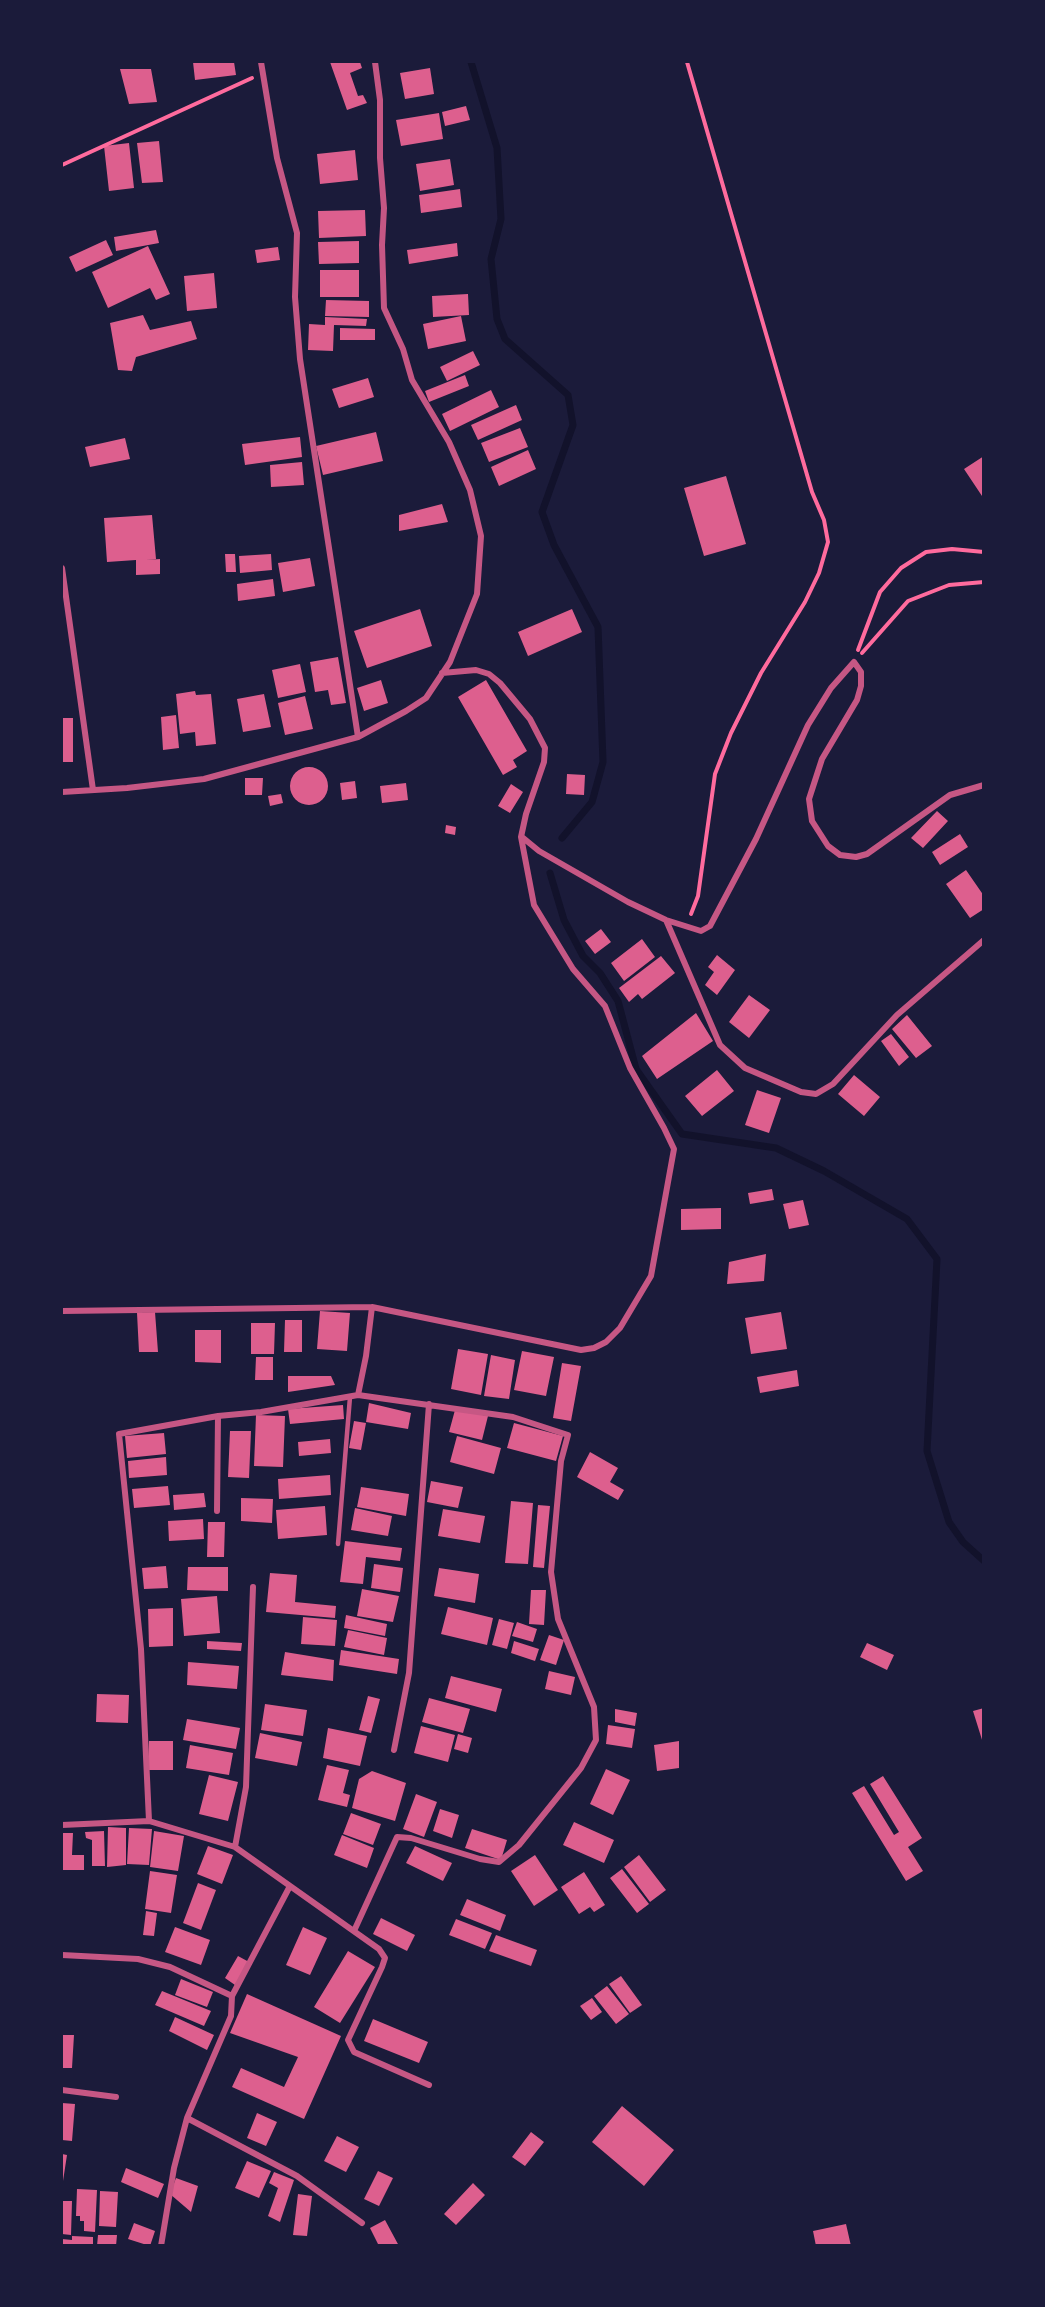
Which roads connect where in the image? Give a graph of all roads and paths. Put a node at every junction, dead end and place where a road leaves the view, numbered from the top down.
1 (261, 62) edge
2 (375, 62) edge
3 (687, 62) edge
4 (262, 73) junction
5 (62, 165) edge
6 (984, 552) edge
7 (62, 568) edge
8 (984, 582) edge
9 (854, 662) junction
10 (442, 673) junction
11 (358, 737) junction
12 (984, 785) edge
13 (93, 790) junction
14 (62, 792) edge
15 (521, 837) junction
16 (666, 920) junction
17 (686, 926) junction
18 (984, 940) edge
19 (372, 1307) junction
20 (62, 1311) edge
21 (354, 1396) junction
22 (429, 1404) junction
23 (218, 1416) junction
24 (217, 1511) dead end
25 (338, 1544) dead end
26 (253, 1587) dead end
27 (394, 1750) dead end
28 (149, 1821) junction
29 (62, 1825) edge
30 (236, 1847) junction
31 (290, 1886) junction
32 (354, 1931) junction
33 (62, 1955) edge
34 (232, 1996) junction
35 (429, 2085) dead end
36 (62, 2090) edge
37 (116, 2097) dead end
38 (187, 2118) junction
39 (362, 2223) dead end
40 (161, 2246) edge

1 - 4 street
2 - 10 street
3 - 17 path
4 - 5 path
4 - 11 street
6 - 9 path
7 - 13 street
8 - 9 path
9 - 12 street
9 - 17 street
10 - 11 street
10 - 15 street
11 - 13 street
13 - 14 street
15 - 16 street
15 - 19 street
16 - 17 street
16 - 18 street
19 - 20 street
19 - 21 street
21 - 22 street
21 - 23 street
21 - 25 lane
22 - 27 street
22 - 32 street
23 - 24 street
23 - 28 street
26 - 30 street
28 - 29 street
28 - 30 street
30 - 31 street
31 - 32 street
31 - 34 street
32 - 35 street
33 - 34 street
34 - 38 street
36 - 37 street
38 - 39 street
38 - 40 street

